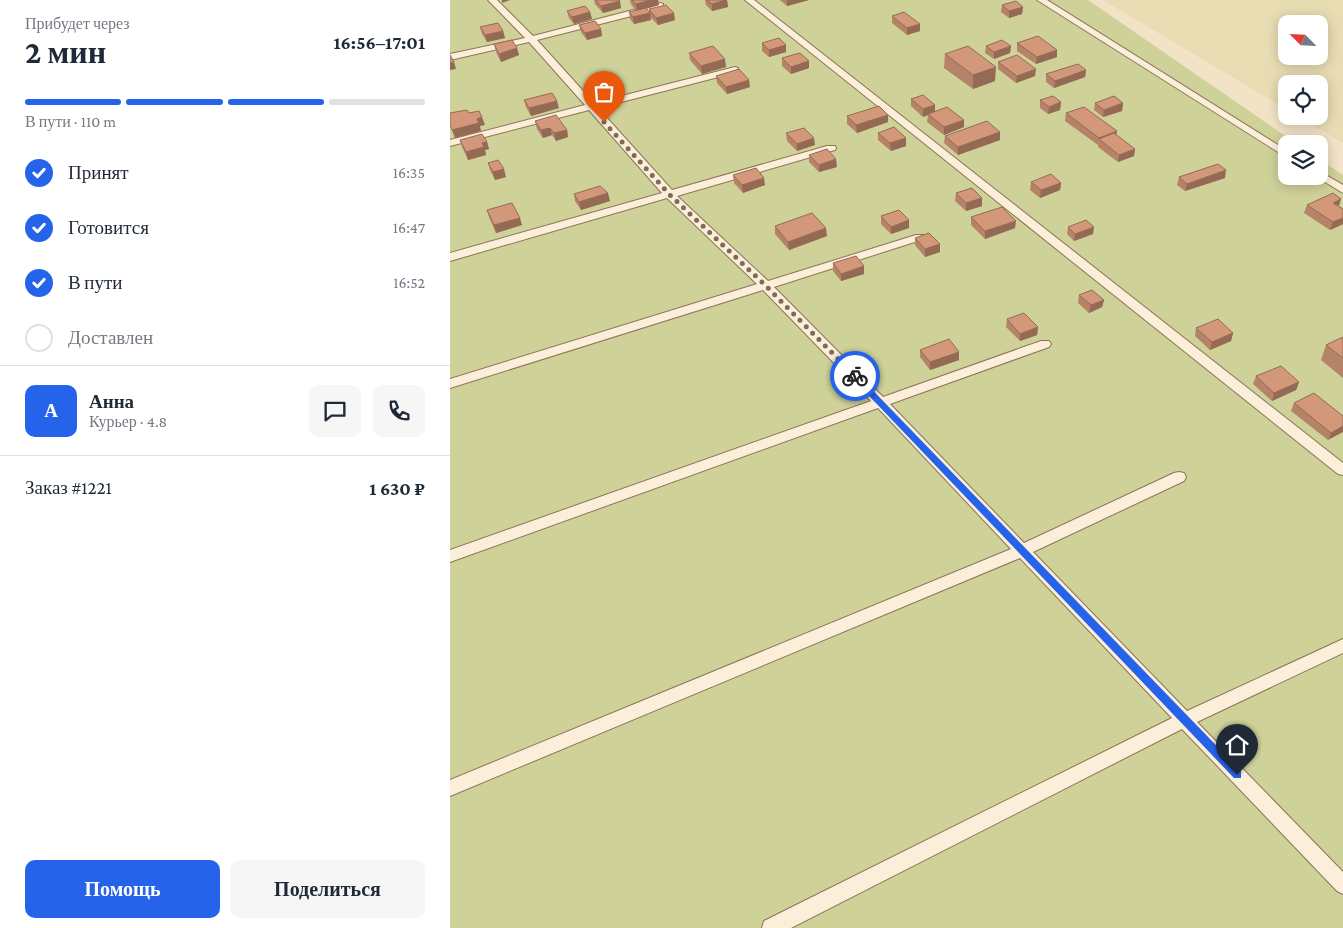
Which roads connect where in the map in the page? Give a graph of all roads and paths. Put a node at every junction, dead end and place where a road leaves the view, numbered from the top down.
1 (492, 0) edge
2 (749, 0) edge
3 (1041, 0) edge
4 (660, 6) edge
5 (531, 39) junction
6 (450, 57) edge
7 (735, 70) edge
8 (590, 108) junction
9 (450, 144) edge
10 (831, 148) dead end
11 (1278, 149) edge
12 (1328, 180) edge
13 (1343, 190) edge
14 (670, 195) junction
15 (920, 237) edge
16 (450, 257) edge
17 (764, 284) junction
18 (1045, 344) dead end
19 (450, 384) edge
20 (882, 403) junction
21 (1343, 470) edge
22 (1179, 477) dead end
23 (1021, 551) junction
24 (450, 556) edge
25 (1343, 646) edge
26 (1184, 720) junction
27 (450, 788) edge
28 (1343, 885) edge
29 (771, 928) edge

1 - 5 lane
2 - 21 lane
3 - 11 lane
4 - 5 lane
5 - 6 lane
5 - 8 lane
7 - 8 lane
8 - 9 lane
8 - 14 lane
10 - 14 lane
12 - 13 lane
14 - 16 lane
14 - 17 lane
15 - 17 lane
17 - 19 lane
17 - 20 lane
18 - 20 lane
20 - 23 lane
20 - 24 lane
22 - 23 lane
23 - 26 lane
23 - 27 lane
25 - 26 lane
26 - 28 lane
26 - 29 lane

